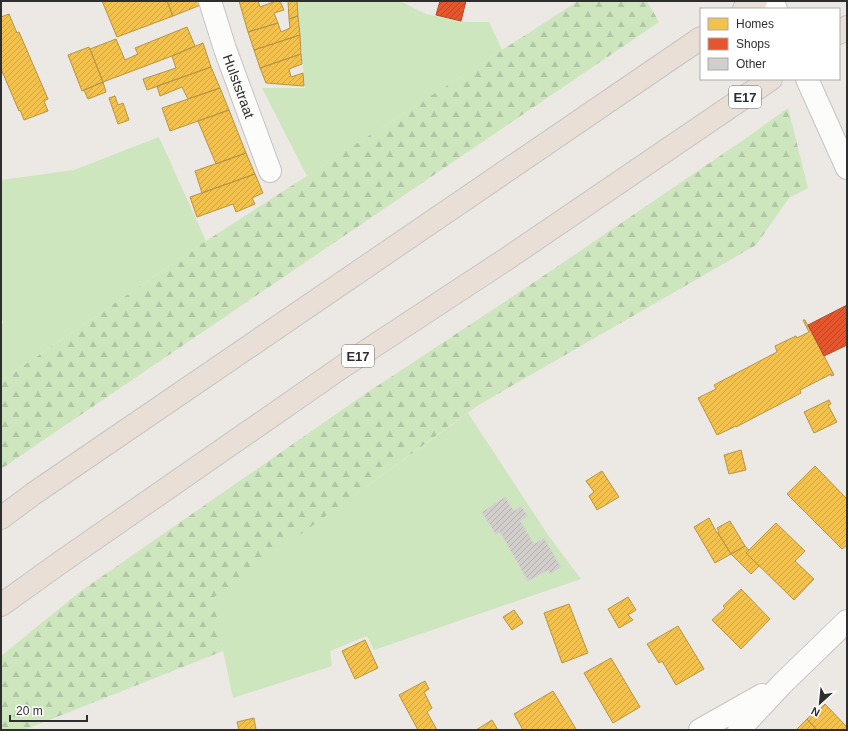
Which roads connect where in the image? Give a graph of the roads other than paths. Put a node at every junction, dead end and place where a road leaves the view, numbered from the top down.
1 (210, 1) edge
2 (756, 1) edge
3 (746, 8) edge
4 (696, 41) edge
5 (770, 80) edge
6 (807, 80) edge
7 (846, 165) edge
8 (270, 171) dead end
9 (1, 518) edge
10 (1, 605) edge
11 (847, 621) edge
12 (782, 684) junction
13 (700, 730) edge
14 (739, 730) edge

1 - 8 street, Hulststraat
2 - 3 highway
4 - 9 highway
5 - 10 highway, E17
6 - 7 street
11 - 12 street
12 - 13 street
12 - 14 street

